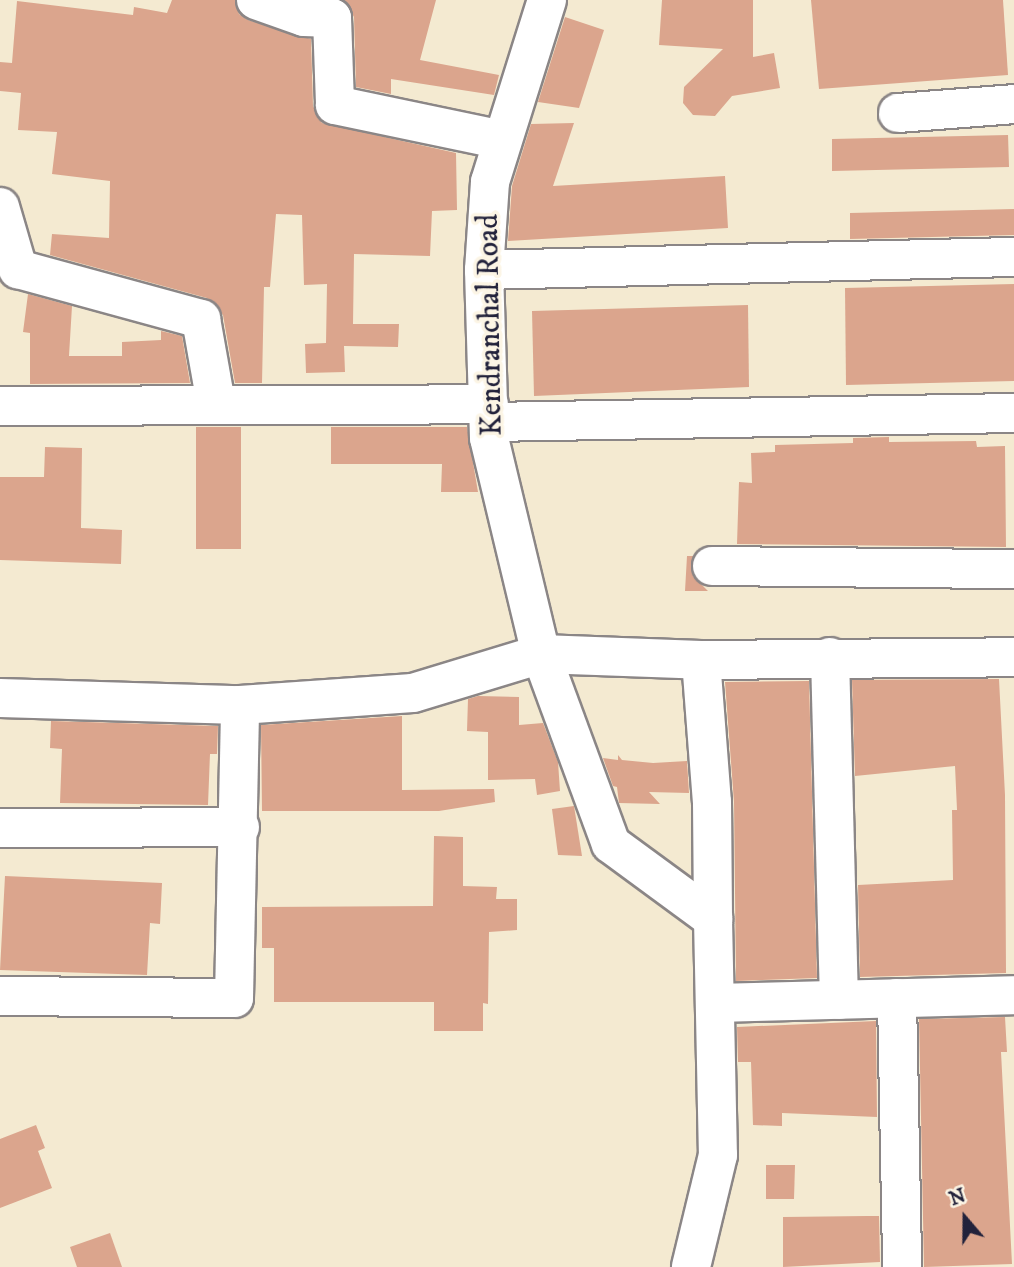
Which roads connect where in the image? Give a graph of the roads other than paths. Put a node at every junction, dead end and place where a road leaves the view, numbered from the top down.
1 (256, 0) edge
2 (547, 0) edge
3 (1014, 104) edge
4 (898, 113) dead end
5 (502, 140) junction
6 (0, 207) edge
7 (1014, 257) edge
8 (484, 270) junction
9 (216, 403) junction
10 (0, 406) edge
11 (489, 413) junction
12 (1014, 413) edge
13 (712, 566) dead end
14 (1014, 569) edge
15 (541, 654) junction
16 (830, 657) junction
17 (1014, 657) edge
18 (701, 660) junction
19 (0, 698) edge
20 (240, 705) junction
21 (240, 827) junction
22 (0, 828) edge
23 (713, 919) junction
24 (1014, 995) edge
25 (0, 996) edge
26 (897, 998) junction
27 (839, 1000) junction
28 (716, 1003) junction
29 (691, 1267) edge
30 (902, 1267) edge

1 - 5 street
2 - 5 street, Kendranchal Road
3 - 4 street
5 - 8 street, Kendranchal Road
6 - 9 street
7 - 8 street
8 - 11 street, Kendranchal Road
9 - 10 street
9 - 11 street
11 - 12 street
11 - 15 street, Kendranchal Road
13 - 14 street
15 - 18 street
15 - 20 street
15 - 23 street, Kendranchal Road
16 - 17 street
16 - 18 street
16 - 27 street
18 - 23 street
19 - 20 street
20 - 21 street
21 - 22 street
21 - 25 street
23 - 28 street
24 - 26 street
26 - 27 street
26 - 30 street
27 - 28 street
28 - 29 street

